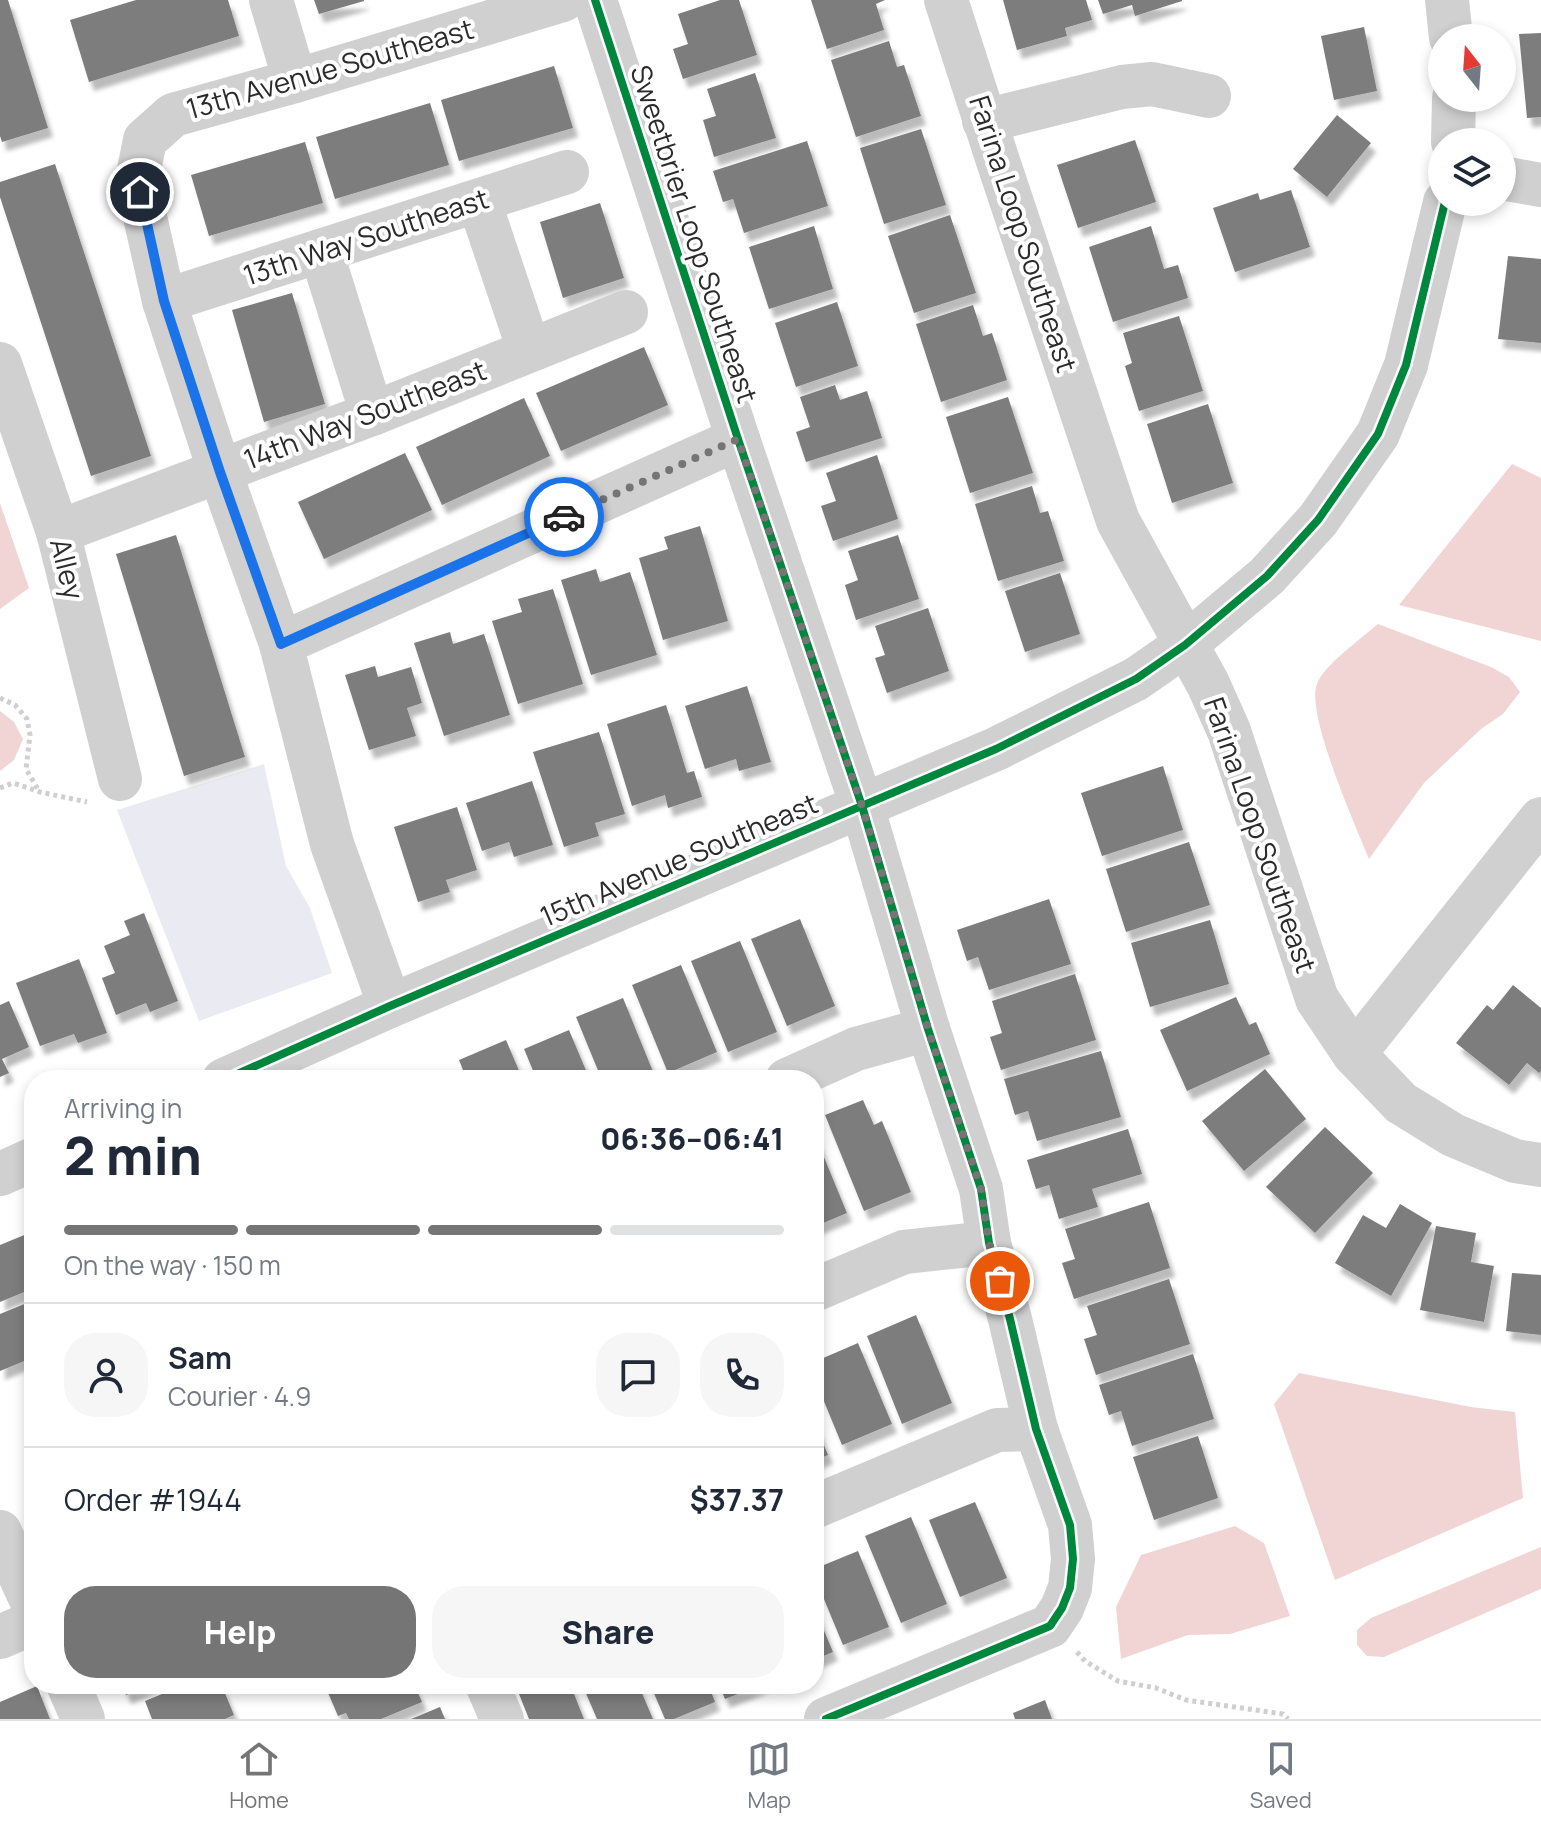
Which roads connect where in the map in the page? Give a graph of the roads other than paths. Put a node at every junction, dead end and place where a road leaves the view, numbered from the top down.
1 (271, 0) edge
2 (563, 0) edge
3 (595, 0) edge
4 (946, 0) edge
5 (1447, 0) edge
6 (1450, 24) edge
7 (295, 81) junction
8 (1209, 96) dead end
9 (984, 121) junction
10 (567, 172) dead end
11 (1516, 181) edge
12 (1541, 185) edge
13 (479, 201) junction
14 (1442, 216) edge
15 (321, 251) junction
16 (164, 301) junction
17 (626, 312) dead end
18 (529, 350) junction
19 (0, 364) edge
20 (372, 414) junction
21 (738, 439) junction
22 (220, 472) junction
23 (58, 532) junction
24 (281, 644) junction
25 (1185, 645) junction
26 (120, 779) dead end
27 (862, 806) junction
28 (1541, 819) edge
29 (390, 1006) junction
30 (928, 1029) junction
31 (1354, 1054) junction
32 (248, 1070) edge
33 (809, 1070) edge
34 (24, 1163) edge
35 (1541, 1165) edge
36 (0, 1174) edge
37 (989, 1243) junction
38 (824, 1286) edge
39 (1036, 1429) junction
40 (824, 1503) edge
41 (0, 1532) edge
42 (24, 1584) edge
43 (24, 1626) edge
44 (0, 1637) edge
45 (72, 1694) edge
46 (491, 1694) edge
47 (83, 1719) edge
48 (502, 1719) edge
49 (826, 1719) edge

1 - 7 street
2 - 7 street, 13th Avenue Southeast
3 - 21 street, Sweetbrier Loop Southeast
4 - 9 street, Farina Loop Southeast
5 - 6 street
7 - 16 street, 13th Avenue Southeast
8 - 9 street
9 - 25 street, Farina Loop Southeast
10 - 13 street, 13th Way Southeast
11 - 12 street
13 - 15 street, 13th Way Southeast
13 - 18 street
14 - 25 street, 15th Avenue Southeast
15 - 16 street, 13th Way Southeast
15 - 20 street
16 - 22 street, 13th Avenue Southeast
17 - 18 street, 14th Way Southeast
18 - 20 street, 14th Way Southeast
19 - 23 street, Alley
20 - 22 street, 14th Way Southeast
21 - 24 street
21 - 27 street, Sweetbrier Loop Southeast
22 - 23 street, 14th Way Southeast
22 - 24 street, 13th Avenue Southeast
23 - 26 street, Alley
24 - 29 street, 13th Avenue Southeast
25 - 27 street, 15th Avenue Southeast
25 - 31 street, Farina Loop Southeast
27 - 29 street, 15th Avenue Southeast
27 - 30 street, Sweetbrier Loop Southeast
28 - 31 street
29 - 32 street, 15th Avenue Southeast
30 - 33 street
30 - 37 street, Sweetbrier Loop Southeast
31 - 35 street, Farina Loop Southeast
34 - 36 street
37 - 38 street
37 - 39 street, Sweetbrier Loop Southeast
39 - 40 street
39 - 49 street, Sweetbrier Loop Southeast
41 - 42 street
43 - 44 street
45 - 47 street
46 - 48 street

